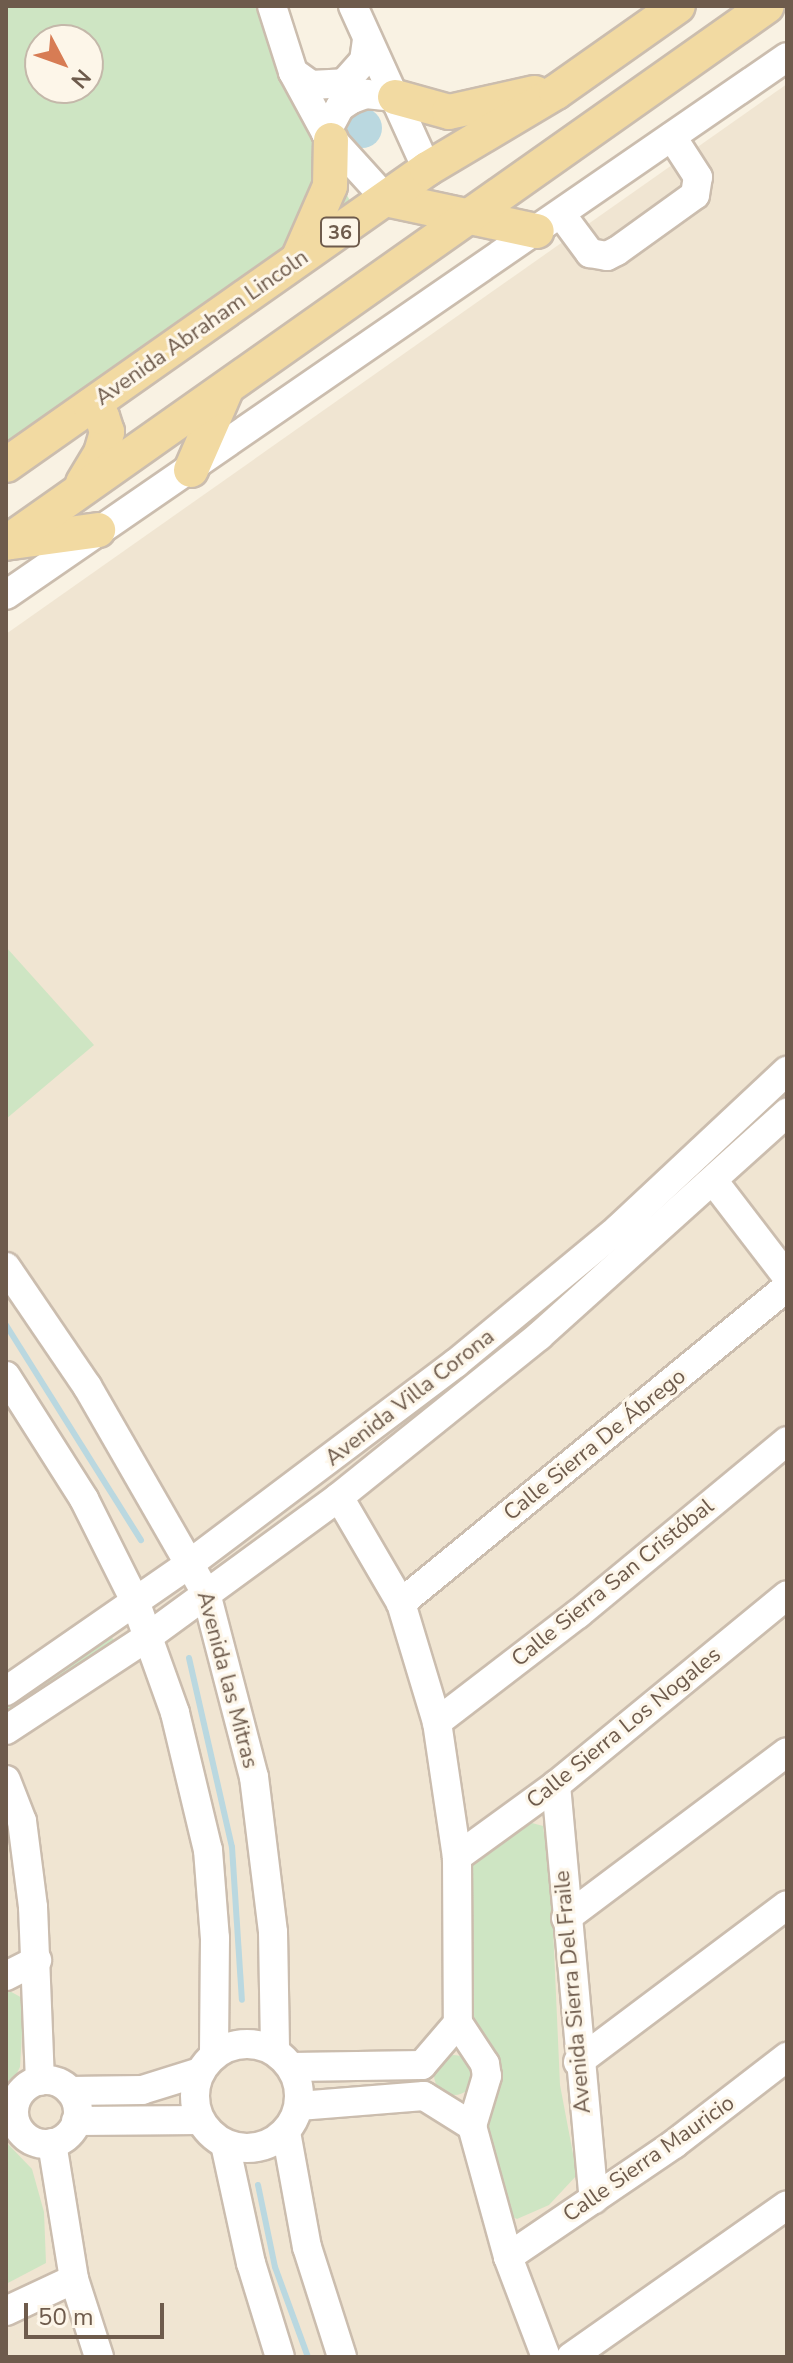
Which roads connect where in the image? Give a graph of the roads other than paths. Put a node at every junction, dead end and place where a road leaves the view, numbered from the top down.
1 (272, 6) edge
2 (353, 6) edge
3 (678, 6) edge
4 (767, 6) edge
5 (367, 40) junction
6 (780, 67) edge
7 (293, 72) junction
8 (556, 92) junction
9 (395, 97) junction
10 (328, 136) junction
11 (672, 137) junction
12 (427, 169) junction
13 (401, 202) junction
14 (469, 214) junction
15 (549, 222) junction
16 (295, 263) junction
17 (372, 283) junction
18 (226, 389) junction
19 (90, 406) junction
20 (6, 465) edge
21 (191, 470) junction
22 (76, 493) junction
23 (98, 530) junction
24 (7, 543) edge
25 (6, 595) edge
26 (786, 1074) edge
27 (787, 1113) edge
28 (715, 1183) junction
29 (6, 1267) edge
30 (787, 1277) edge
31 (787, 1287) edge
32 (6, 1376) edge
33 (6, 1421) edge
34 (44, 1433) junction
35 (787, 1441) edge
36 (339, 1497) junction
37 (192, 1562) junction
38 (206, 1593) junction
39 (787, 1595) edge
40 (135, 1601) junction
41 (401, 1603) junction
42 (149, 1636) junction
43 (6, 1691) edge
44 (437, 1722) junction
45 (6, 1730) edge
46 (787, 1752) edge
47 (6, 1780) edge
48 (556, 1785) junction
49 (15, 1847) edge
50 (457, 1857) junction
51 (787, 1905) edge
52 (566, 1918) junction
53 (37, 1960) junction
54 (6, 1976) edge
55 (458, 2023) junction
56 (787, 2057) edge
57 (283, 2059) junction
58 (578, 2062) junction
59 (207, 2064) junction
60 (422, 2065) junction
61 (333, 2070) junction
62 (40, 2081) junction
63 (163, 2086) junction
64 (70, 2091) junction
65 (101, 2093) junction
66 (424, 2096) junction
67 (337, 2104) junction
68 (299, 2106) junction
69 (162, 2120) junction
70 (200, 2120) junction
71 (89, 2122) junction
72 (472, 2126) junction
73 (286, 2132) junction
74 (52, 2143) junction
75 (225, 2144) junction
76 (594, 2199) junction
77 (787, 2205) edge
78 (508, 2257) junction
79 (74, 2279) junction
80 (6, 2311) edge
81 (99, 2357) edge
82 (280, 2357) edge
83 (342, 2357) edge
84 (546, 2357) edge
85 (571, 2357) edge

1 - 7 street
2 - 5 street
3 - 8 main road, Avenida Abraham Lincoln / 36
4 - 14 main road
5 - 7 street
5 - 9 street
6 - 11 street
7 - 10 street
8 - 9 main road
8 - 12 main road, Avenida Abraham Lincoln / 36
9 - 10 street
9 - 12 street
10 - 13 street
10 - 16 main road
11 - 15 street
11 - 15 street
12 - 13 main road, Avenida Abraham Lincoln / 36
13 - 14 main road
13 - 16 main road, Avenida Abraham Lincoln / 36
13 - 17 main road
14 - 15 main road
14 - 17 main road
15 - 21 street
16 - 19 main road, Avenida Abraham Lincoln / 36
17 - 18 main road
18 - 21 main road
18 - 22 main road
19 - 20 main road, Avenida Abraham Lincoln / 36
19 - 22 main road
21 - 23 street
22 - 24 main road
23 - 24 main road
23 - 25 street
26 - 37 street, Avenida Villa Corona
27 - 28 street, Avenida Villa Corona
28 - 30 street
28 - 36 street, Avenida Villa Corona
29 - 37 street, Avenida las Mitras
31 - 41 street, Calle Sierra De Ábrego
32 - 34 street
33 - 34 street
34 - 40 street
35 - 44 street, Calle Sierra San Cristóbal
36 - 38 street, Avenida Villa Corona
36 - 41 street
37 - 38 street, Avenida las Mitras
37 - 40 street, Avenida Villa Corona
38 - 42 street, Avenida Villa Corona
38 - 57 street, Avenida las Mitras
39 - 48 street, Calle Sierra Los Nogales
40 - 42 street
40 - 43 street, Avenida Villa Corona
41 - 44 street
42 - 45 street, Avenida Villa Corona
42 - 59 street
44 - 50 street
46 - 52 street
47 - 49 street
48 - 50 street, Calle Sierra Los Nogales
48 - 52 street, Avenida Sierra Del Fraile
49 - 53 street
50 - 55 street
51 - 58 street
52 - 58 street, Avenida Sierra Del Fraile
53 - 54 street
53 - 62 street
55 - 60 street
55 - 72 street
56 - 76 street, Calle Sierra Mauricio
57 - 59 street
57 - 61 street
57 - 68 street
58 - 76 street, Avenida Sierra Del Fraile
59 - 63 street
59 - 70 street
60 - 61 street
60 - 66 street
61 - 67 street
62 - 64 street
62 - 74 street
63 - 65 street
63 - 69 street
64 - 65 street
64 - 71 street
65 - 71 street
66 - 67 street
66 - 72 street
67 - 68 street
68 - 73 street
69 - 70 street
69 - 71 street
70 - 75 street
71 - 74 street
72 - 78 street
73 - 75 street
73 - 83 street
74 - 79 street
75 - 82 street
76 - 78 street, Calle Sierra Mauricio
77 - 85 street
78 - 84 street
79 - 80 street
79 - 81 street

